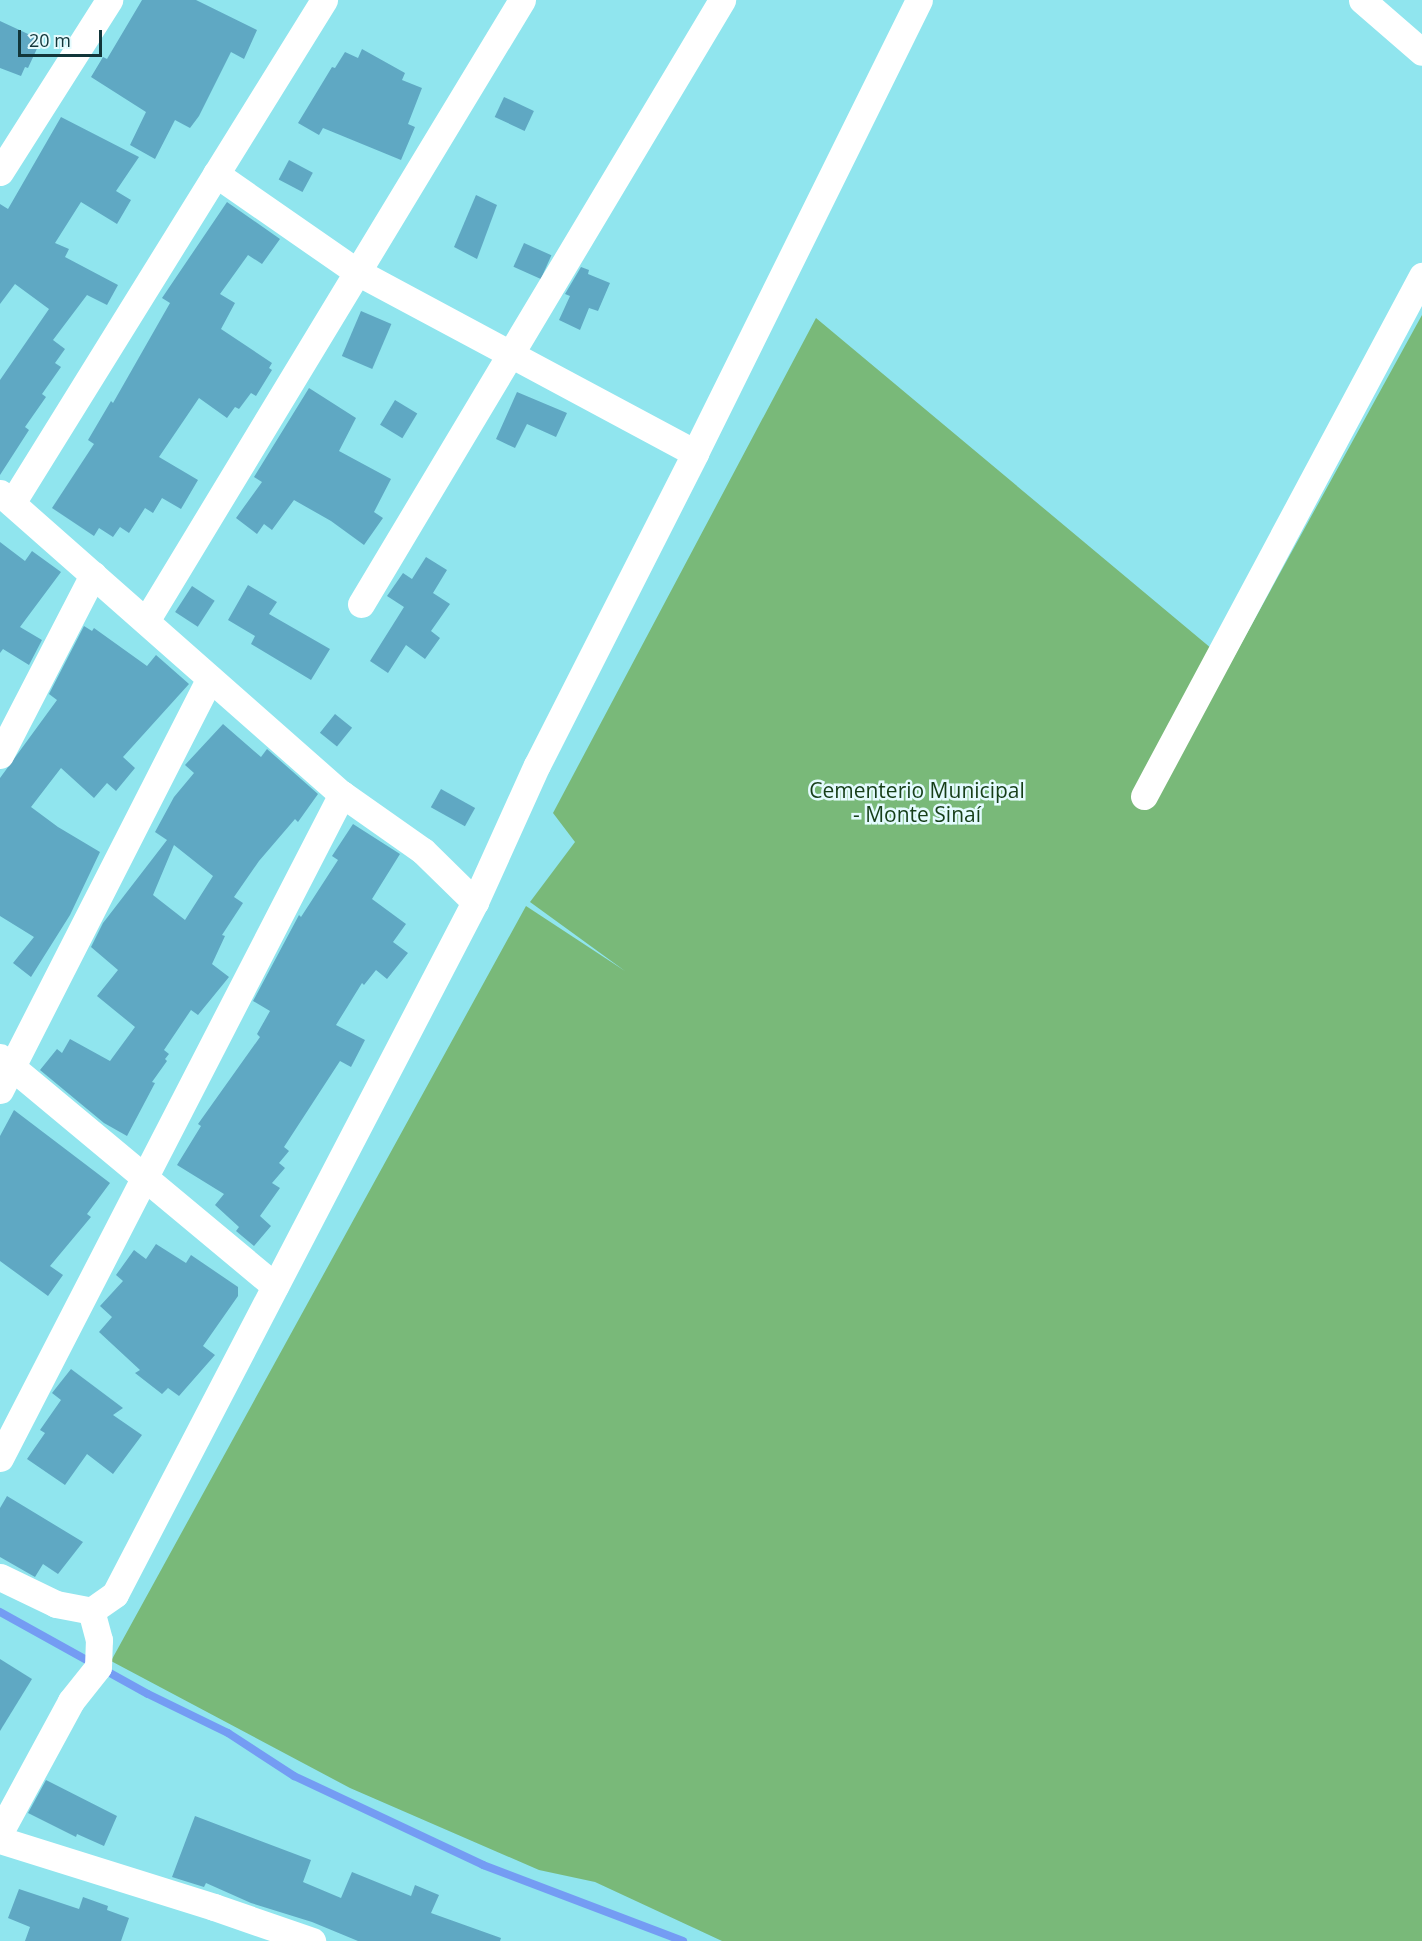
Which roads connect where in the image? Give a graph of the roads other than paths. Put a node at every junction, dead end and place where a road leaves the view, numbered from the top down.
1 (110, 0) edge
2 (324, 0) edge
3 (522, 0) edge
4 (722, 0) edge
5 (919, 0) edge
6 (1362, 0) edge
7 (1422, 52) edge
8 (0, 172) edge
9 (216, 174) junction
10 (357, 272) junction
11 (1422, 276) edge
12 (509, 356) junction
13 (694, 453) junction
14 (6, 498) edge
15 (93, 575) junction
16 (361, 604) dead end
17 (146, 621) junction
18 (210, 678) junction
19 (0, 755) edge
20 (342, 794) junction
21 (1144, 796) dead end
22 (475, 902) junction
23 (4, 1072) edge
24 (145, 1179) junction
25 (274, 1286) junction
26 (0, 1458) edge
27 (0, 1577) edge
28 (91, 1611) junction
29 (0, 1832) edge
30 (0, 1840) edge
31 (281, 1936) edge
32 (312, 1941) edge

1 - 8 street
2 - 9 street
3 - 10 street
4 - 12 street
5 - 13 street
6 - 7 street
9 - 10 street
9 - 14 street
10 - 12 street
10 - 17 street
11 - 21 street
12 - 13 street
12 - 16 street
13 - 22 street
14 - 15 street
15 - 17 street
15 - 19 street
17 - 18 street
18 - 20 street
18 - 23 street
20 - 22 street
20 - 24 street
22 - 25 street
23 - 24 street
24 - 25 street
24 - 26 street
25 - 28 street
27 - 28 street
28 - 29 street
30 - 31 street
31 - 32 street

